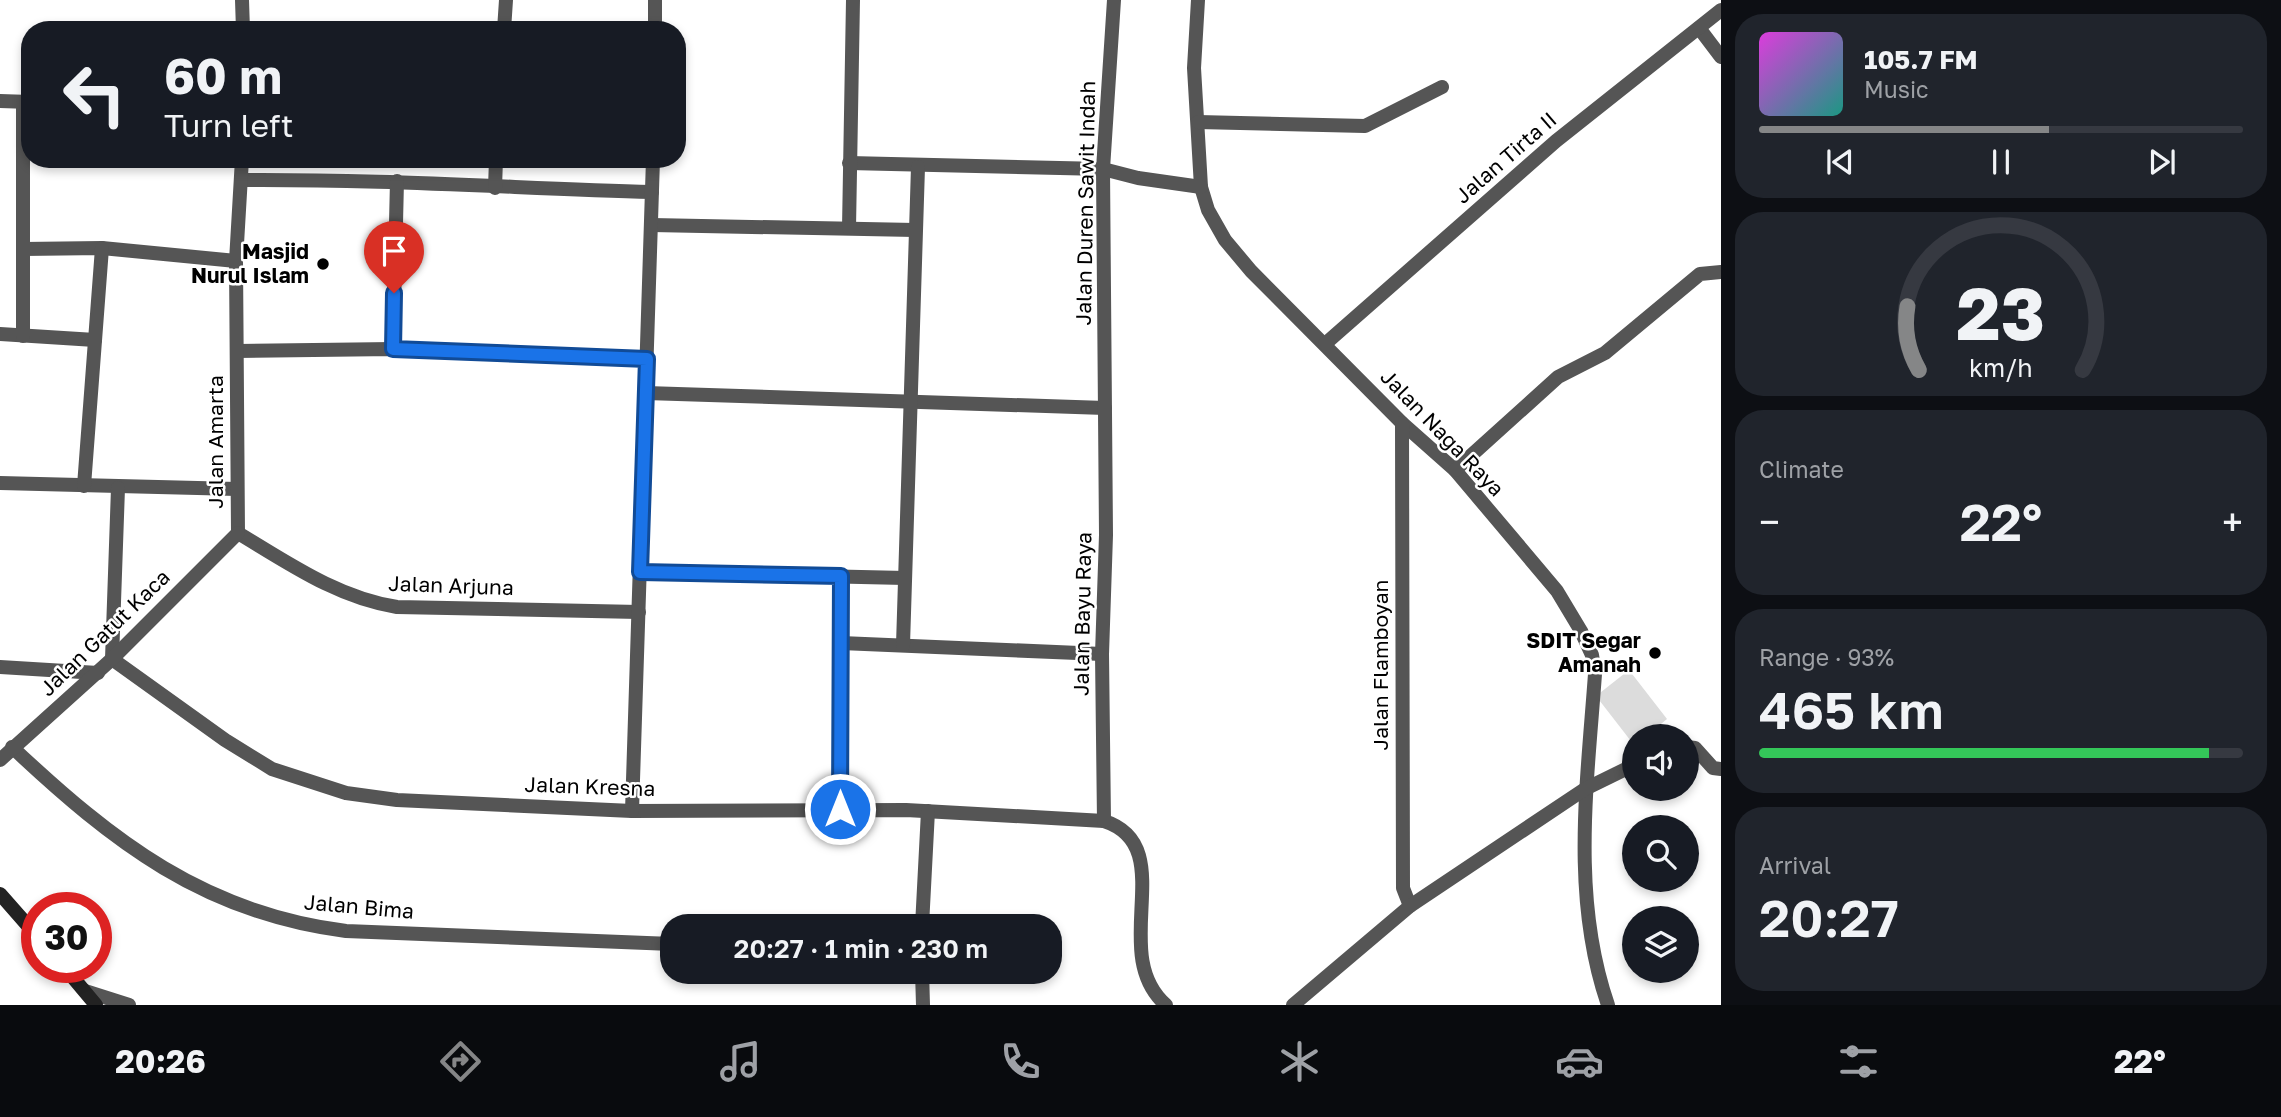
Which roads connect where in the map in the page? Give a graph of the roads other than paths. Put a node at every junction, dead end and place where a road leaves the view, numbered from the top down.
1 (242, 0) edge
2 (506, 0) edge
3 (655, 0) edge
4 (853, 0) edge
5 (1114, 0) edge
6 (1198, 0) edge
7 (1721, 10) edge
8 (243, 21) edge
9 (505, 21) edge
10 (655, 21) edge
11 (1699, 28) junction
12 (1721, 57) edge
13 (1442, 87) dead end
14 (0, 101) edge
15 (21, 102) edge
16 (1198, 122) junction
17 (849, 163) junction
18 (918, 167) junction
19 (25, 168) edge
20 (242, 168) edge
21 (496, 168) edge
22 (653, 168) edge
23 (1103, 169) junction
24 (241, 180) junction
25 (397, 181) junction
26 (1201, 187) junction
27 (495, 188) junction
28 (652, 192) junction
29 (652, 225) junction
30 (849, 229) junction
31 (915, 230) junction
32 (102, 248) junction
33 (23, 249) junction
34 (236, 261) junction
35 (1721, 272) edge
36 (0, 334) edge
37 (23, 336) junction
38 (95, 340) junction
39 (1325, 344) junction
40 (393, 349) junction
41 (237, 351) junction
42 (647, 359) junction
43 (646, 393) junction
44 (912, 400) junction
45 (1105, 408) junction
46 (1402, 423) junction
47 (1455, 470) junction
48 (0, 483) edge
49 (84, 486) junction
50 (118, 488) junction
51 (237, 489) junction
52 (237, 533) junction
53 (640, 572) junction
54 (841, 576) junction
55 (905, 578) junction
56 (639, 612) junction
57 (841, 643) junction
58 (903, 645) junction
59 (1102, 654) junction
60 (112, 659) junction
61 (0, 667) edge
62 (98, 673) junction
63 (12, 747) junction
64 (1699, 752) edge
65 (0, 760) edge
66 (1721, 769) edge
67 (1622, 771) edge
68 (1586, 789) junction
69 (840, 809) junction
70 (632, 811) junction
71 (928, 811) junction
72 (1104, 821) junction
73 (0, 894) edge
74 (1410, 905) junction
75 (923, 914) edge
76 (21, 918) edge
77 (660, 944) edge
78 (78, 983) edge
79 (922, 984) edge
80 (85, 991) junction
81 (96, 1005) edge
82 (129, 1005) edge
83 (923, 1005) edge
84 (1166, 1005) edge
85 (1293, 1005) edge
86 (1608, 1005) edge

1 - 8 street
2 - 9 street
3 - 10 street
4 - 17 street
5 - 23 street, Jalan Duren Sawit Indah
6 - 16 street, Jalan Naga Raya
7 - 11 street, Jalan Tirta II
11 - 12 street
11 - 39 street, Jalan Tirta II
13 - 16 street
14 - 15 street
16 - 26 street, Jalan Naga Raya
17 - 18 street
17 - 30 street
18 - 23 street
18 - 31 street
19 - 33 street
20 - 24 street, Jalan Amarta
21 - 27 street
22 - 28 street
23 - 26 street
23 - 45 street, Jalan Duren Sawit Indah
24 - 25 street
24 - 34 street, Jalan Amarta
25 - 27 street
25 - 40 street
26 - 39 street, Jalan Naga Raya
27 - 28 street
28 - 29 street
29 - 30 street
29 - 42 street
30 - 31 street
31 - 44 street
32 - 33 street
32 - 34 street
32 - 38 street
33 - 37 street
34 - 41 street, Jalan Amarta
35 - 47 street
36 - 37 street
37 - 38 street
38 - 49 street
39 - 46 street, Jalan Naga Raya
40 - 41 street, Jalan Amarta
40 - 42 street, Jalan Amarta
41 - 51 street, Jalan Amarta
42 - 43 street
43 - 44 street
43 - 53 street
44 - 45 street
44 - 55 street
45 - 59 street, Jalan Bayu Raya
46 - 47 street, Jalan Naga Raya
46 - 74 street, Jalan Flamboyan
47 - 68 street, Jalan Naga Raya
48 - 49 street
49 - 50 street
50 - 51 street
50 - 60 street
51 - 52 street, Jalan Amarta
52 - 56 street, Jalan Arjuna
52 - 60 street, Jalan Gatut Kaca
53 - 54 street
53 - 56 street
54 - 55 street
54 - 57 street
55 - 58 street
56 - 70 street
57 - 58 street
57 - 69 street
58 - 59 street
59 - 72 street, Jalan Bayu Raya
60 - 62 street, Jalan Gatut Kaca
60 - 70 street, Jalan Kresna
61 - 62 street
62 - 63 street, Jalan Gatut Kaca
63 - 65 street, Jalan Gatut Kaca
63 - 77 street, Jalan Bima
64 - 66 street
67 - 68 street
68 - 74 street
68 - 86 street, Jalan Naga Raya
69 - 70 street, Jalan Kresna
69 - 71 street, Jalan Kresna
71 - 72 street, Jalan Kresna
71 - 75 street
72 - 84 street
73 - 76 street
74 - 85 street
78 - 80 street
79 - 83 street
80 - 81 street
80 - 82 street

